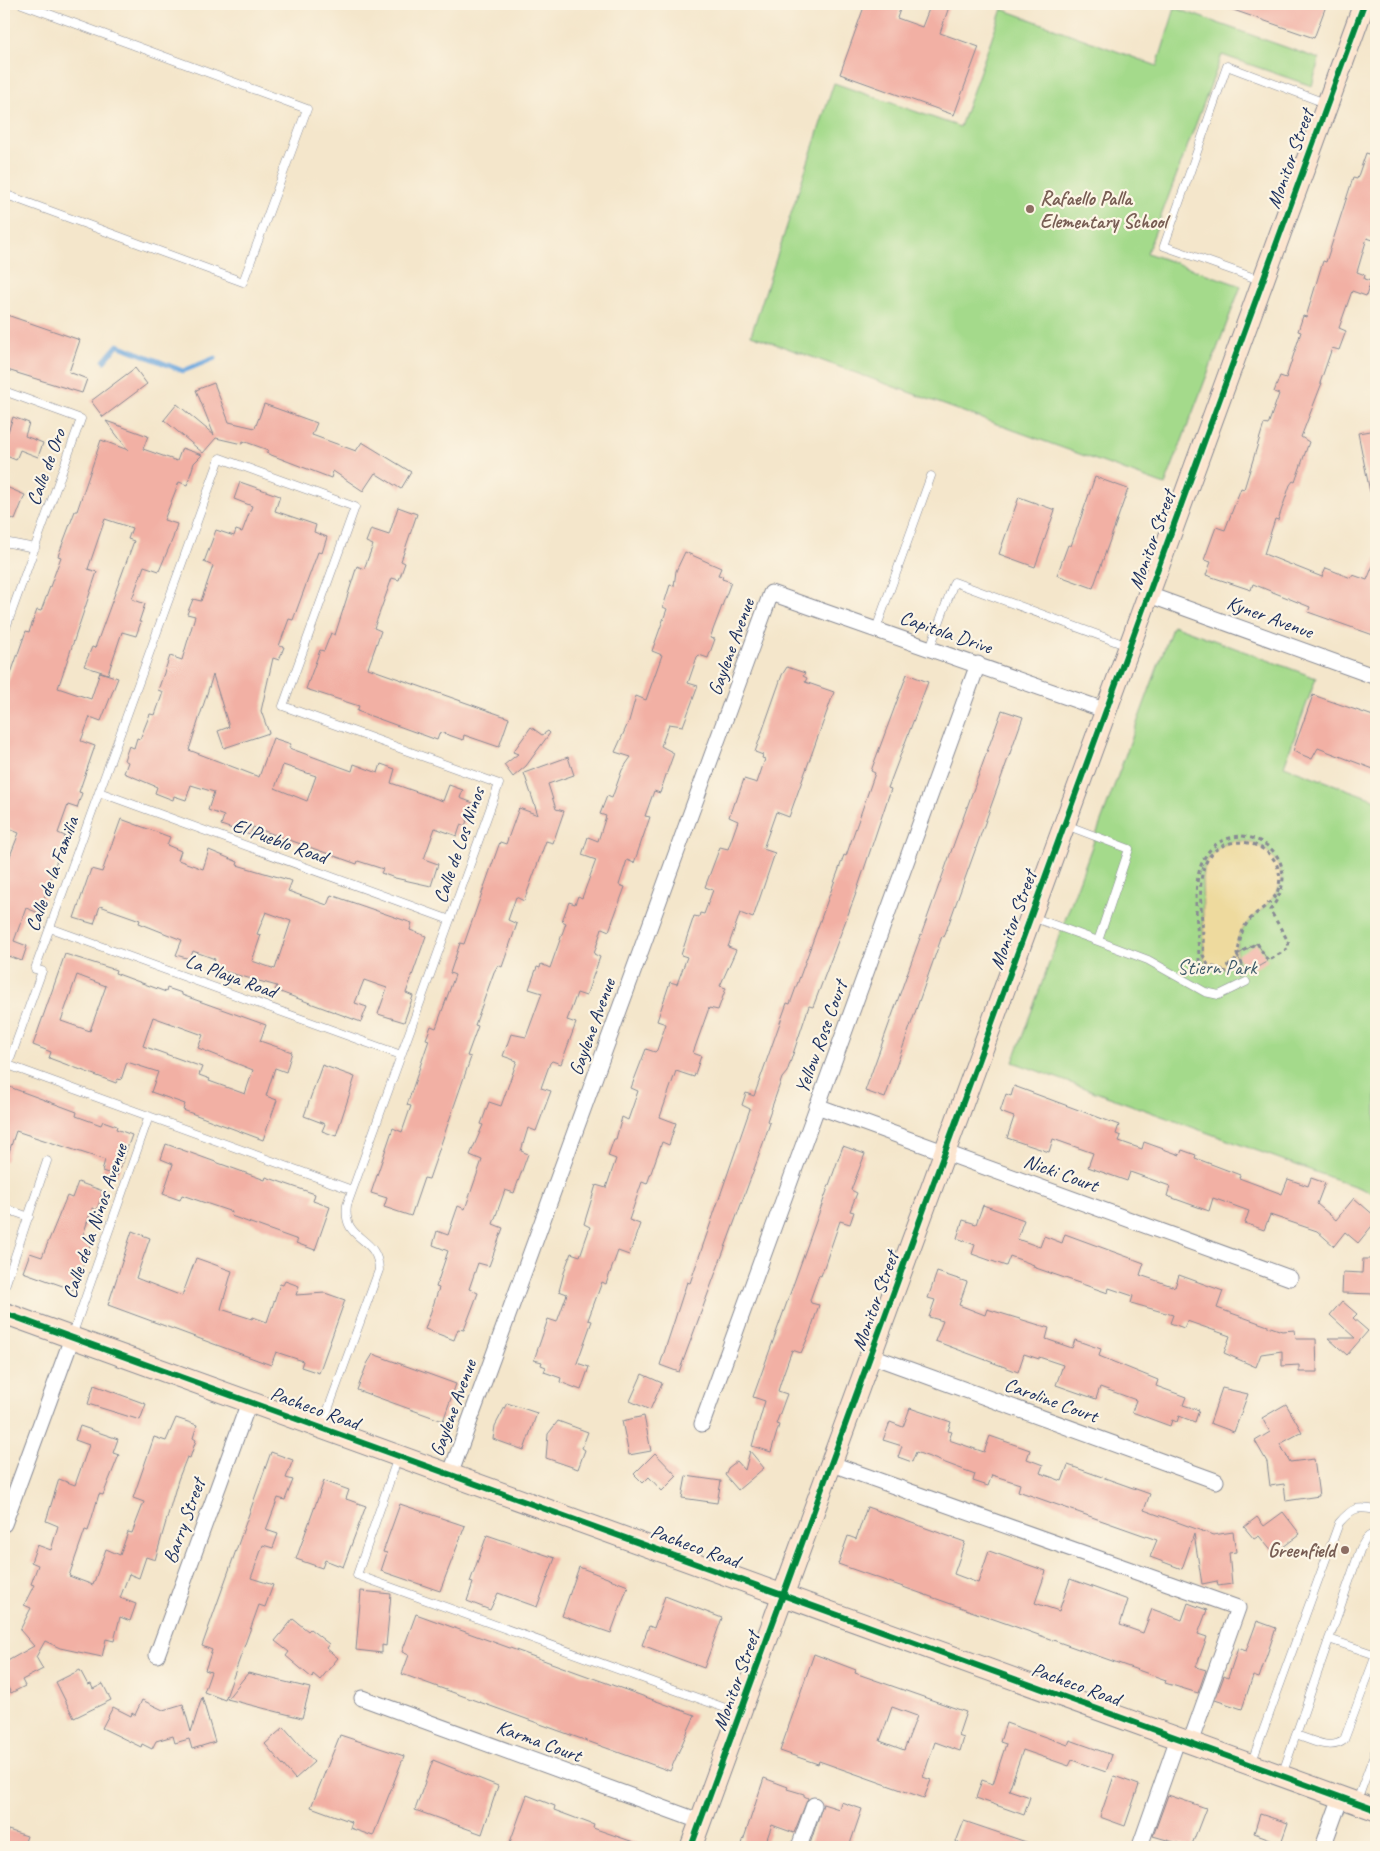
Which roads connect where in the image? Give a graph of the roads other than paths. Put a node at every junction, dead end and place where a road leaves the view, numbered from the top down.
1 (22, 4) edge
2 (1364, 4) edge
3 (1327, 104) junction
4 (4, 194) edge
5 (1264, 281) junction
6 (4, 391) edge
7 (220, 458) joint
8 (931, 476) dead end
9 (4, 542) edge
10 (34, 548) junction
11 (771, 593) joint
12 (1149, 595) junction
13 (876, 629) junction
14 (4, 633) edge
15 (1130, 647) junction
16 (930, 648) junction
17 (978, 664) junction
18 (1376, 677) edge
19 (1107, 711) junction
20 (99, 792) junction
21 (1065, 825) junction
22 (1032, 917) junction
23 (450, 920) junction
24 (50, 928) junction
25 (1098, 941) junction
26 (1246, 982) dead end
27 (401, 1055) junction
28 (817, 1106) junction
29 (149, 1116) junction
30 (946, 1153) junction
31 (48, 1161) dead end
32 (352, 1190) junction
33 (4, 1208) edge
34 (29, 1217) junction
35 (1290, 1278) dead end
36 (4, 1290) edge
37 (4, 1313) edge
38 (72, 1338) junction
39 (872, 1356) junction
40 (249, 1402) junction
41 (702, 1424) dead end
42 (322, 1428) junction
43 (398, 1456) junction
44 (832, 1464) junction
45 (450, 1475) junction
46 (1216, 1481) dead end
47 (1376, 1510) edge
48 (4, 1524) edge
49 (1376, 1534) edge
50 (784, 1596) junction
51 (1329, 1639) junction
52 (157, 1654) dead end
53 (1376, 1655) edge
54 (362, 1698) dead end
55 (741, 1714) junction
56 (1296, 1735) junction
57 (1184, 1740) junction
58 (1376, 1749) edge
59 (1251, 1765) junction
60 (1282, 1776) junction
61 (1358, 1804) edge
62 (814, 1805) dead end
63 (702, 1822) junction
64 (691, 1847) edge
65 (799, 1847) edge
66 (1145, 1847) edge
67 (1324, 1847) edge

1 - 4 lane
2 - 3 street, Monitor Street
3 - 5 street, Monitor Street
3 - 5 lane
5 - 12 street, Monitor Street
6 - 10 lane, Calle de Oro
7 - 20 lane, Calle de la Familia
7 - 23 lane, Calle de Los Ninos
8 - 13 lane
9 - 10 lane
10 - 14 lane
11 - 13 street, Capitola Drive
11 - 45 street, Gaylene Avenue
12 - 15 street, Monitor Street
12 - 18 street, Kyner Avenue
13 - 16 street, Capitola Drive
15 - 16 lane
15 - 19 street, Monitor Street
16 - 17 street, Capitola Drive
17 - 19 street, Capitola Drive
17 - 28 street, Yellow Rose Court
19 - 21 street, Monitor Street
20 - 23 lane, El Pueblo Road
20 - 24 lane, Calle de la Familia
21 - 22 street, Monitor Street
21 - 25 lane
22 - 25 lane
22 - 30 street, Monitor Street
23 - 27 lane, Calle de Los Ninos
24 - 27 lane, La Playa Road
24 - 29 lane, Calle de la Familia
25 - 26 lane
27 - 32 lane, Calle de Los Ninos
28 - 30 street, Nicki Court
28 - 41 street, Yellow Rose Court
29 - 32 lane, Calle de la Familia
29 - 38 lane, Calle de la Ninos Avenue
30 - 35 street, Nicki Court
30 - 39 street, Monitor Street
31 - 34 lane
32 - 42 lane, Calle de Los Ninos
33 - 34 lane
34 - 36 lane
37 - 38 street, Pacheco Road
38 - 40 street, Pacheco Road
38 - 48 street
39 - 44 street, Monitor Street
39 - 46 street, Caroline Court
40 - 42 street, Pacheco Road
40 - 52 street, Barry Street
42 - 43 street, Pacheco Road
43 - 45 street, Pacheco Road
43 - 55 lane
44 - 50 street, Monitor Street
44 - 57 street
45 - 50 street, Pacheco Road
47 - 59 lane
49 - 51 lane
50 - 55 street, Monitor Street
50 - 57 street, Pacheco Road
51 - 53 lane
51 - 56 lane
53 - 56 lane
54 - 63 street, Karma Court
55 - 63 street, Monitor Street
56 - 60 lane
57 - 59 street, Pacheco Road
57 - 66 street
58 - 61 lane
59 - 60 street, Pacheco Road
60 - 61 street, Pacheco Road
61 - 67 street
62 - 65 street
63 - 64 street, Monitor Street

